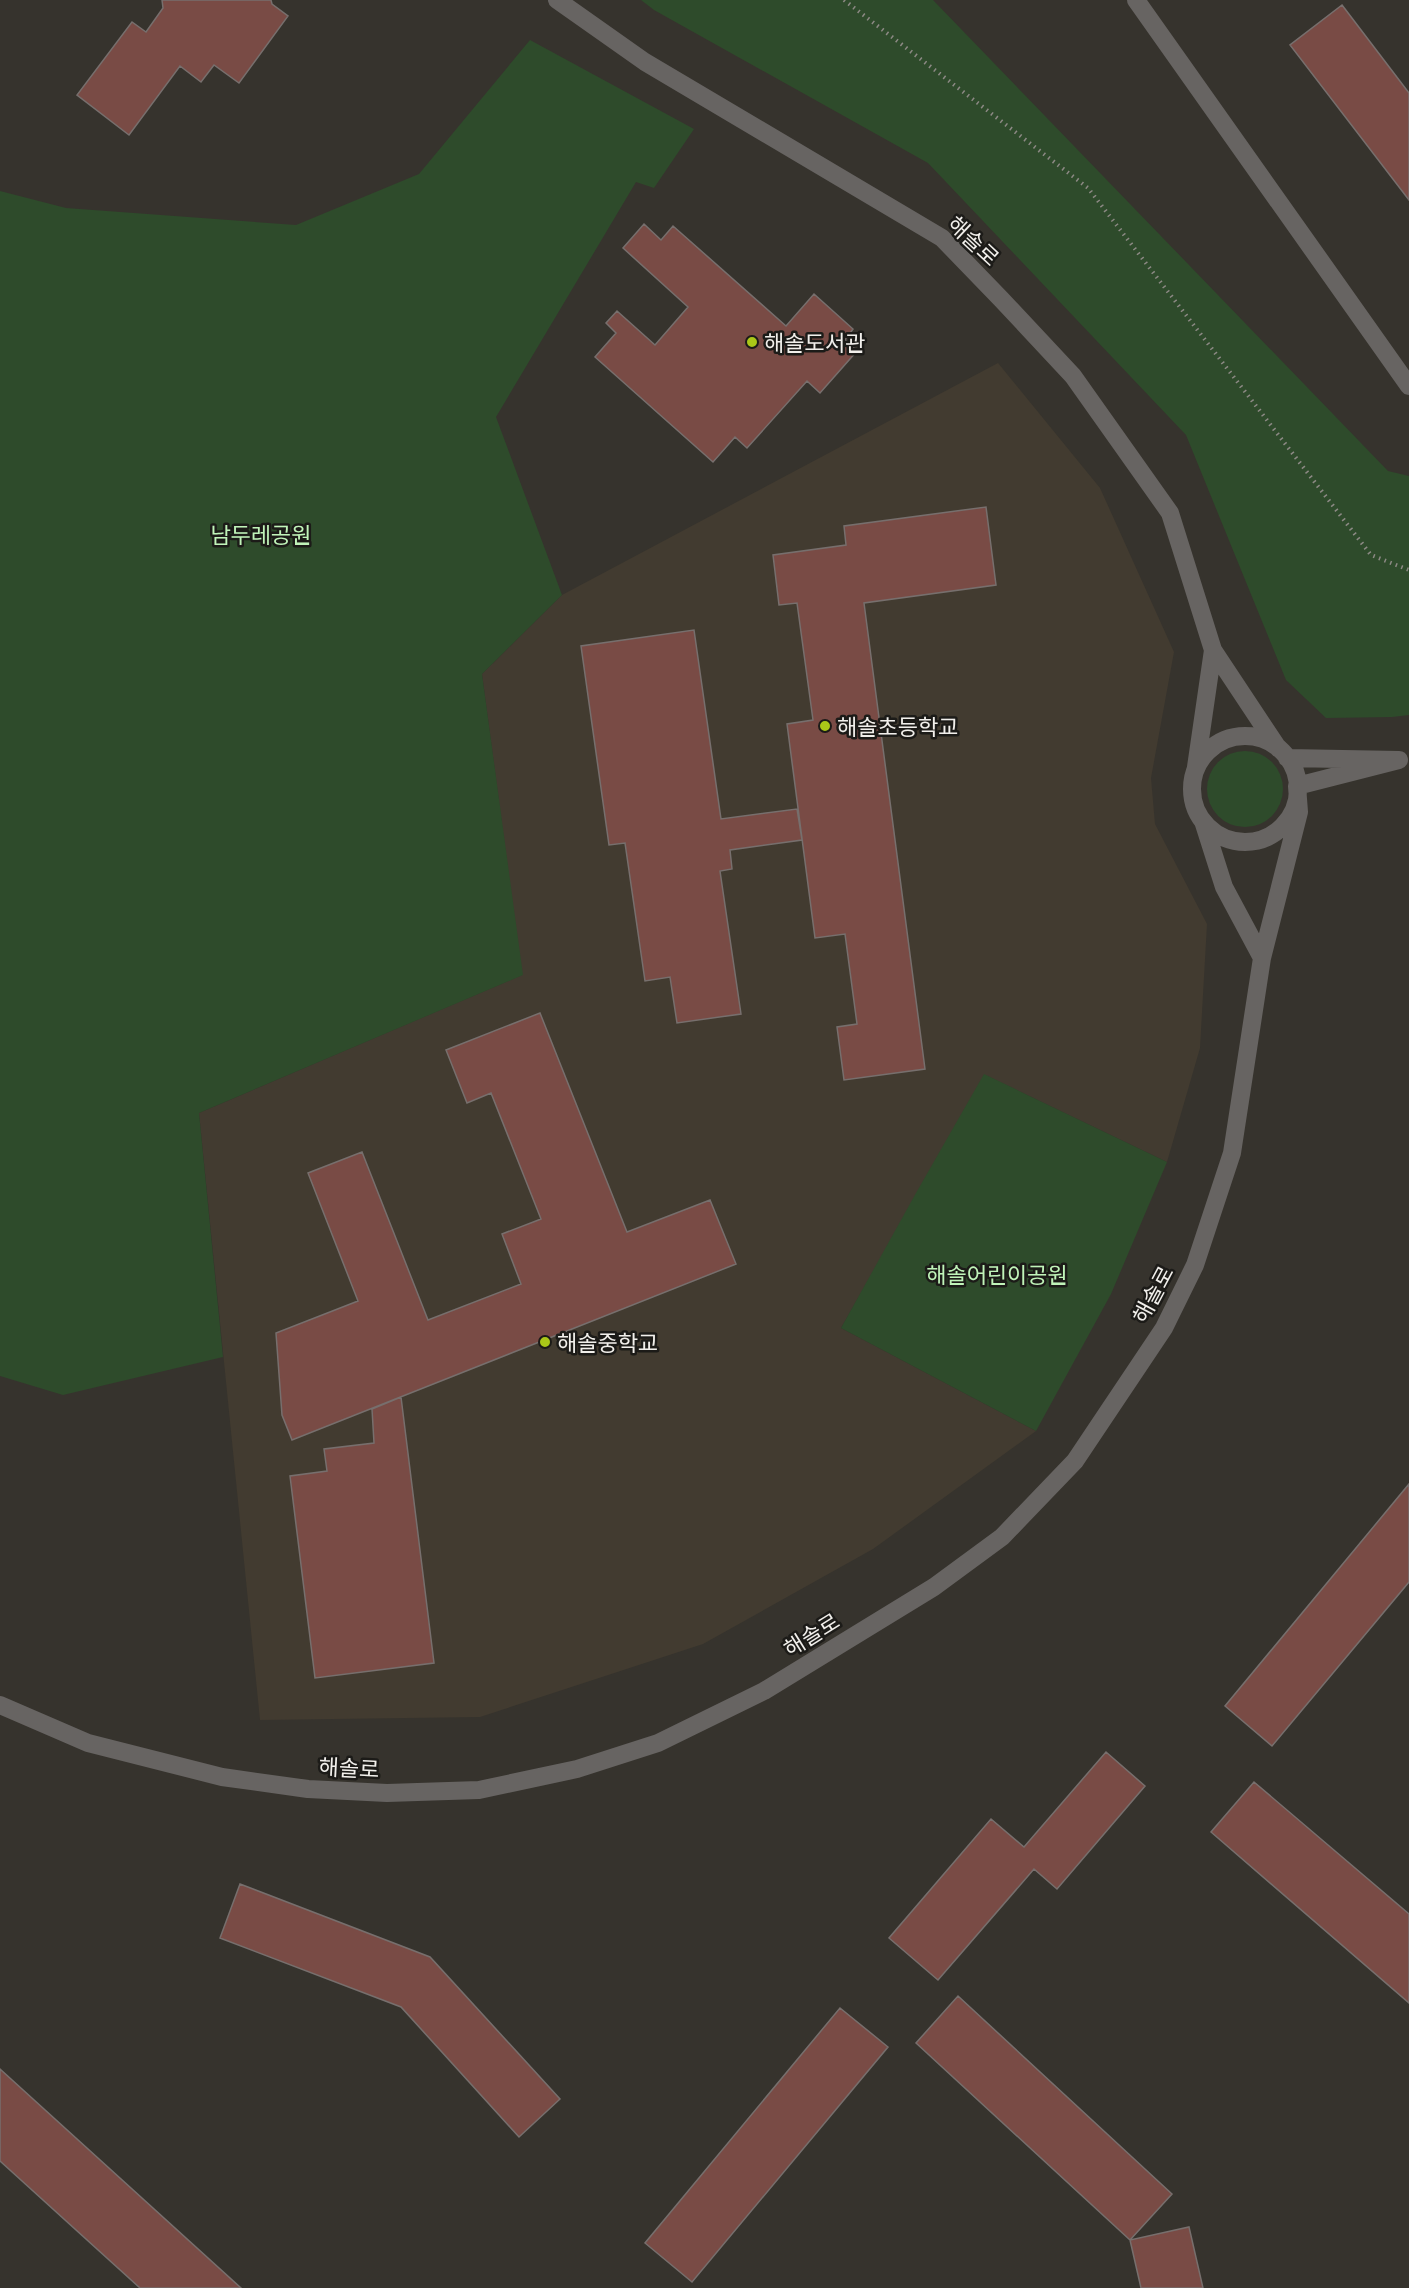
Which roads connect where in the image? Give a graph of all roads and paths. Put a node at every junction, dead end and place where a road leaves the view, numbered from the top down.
1 (557, 0) edge
2 (844, 0) edge
3 (1136, 0) edge
4 (1409, 386) edge
5 (1409, 570) edge
6 (1213, 650) junction
7 (1282, 753) junction
8 (1404, 759) edge
9 (1196, 770) junction
10 (1297, 786) junction
11 (1203, 821) junction
12 (1262, 958) junction
13 (0, 1705) edge

1 - 6 street, 해솔로
2 - 5 path
3 - 4 street
6 - 7 street
6 - 9 street
7 - 8 street
7 - 9 street
7 - 10 street
8 - 10 street
9 - 11 street
10 - 11 street
10 - 12 street, 해솔로
11 - 12 street
12 - 13 street, 해솔로

